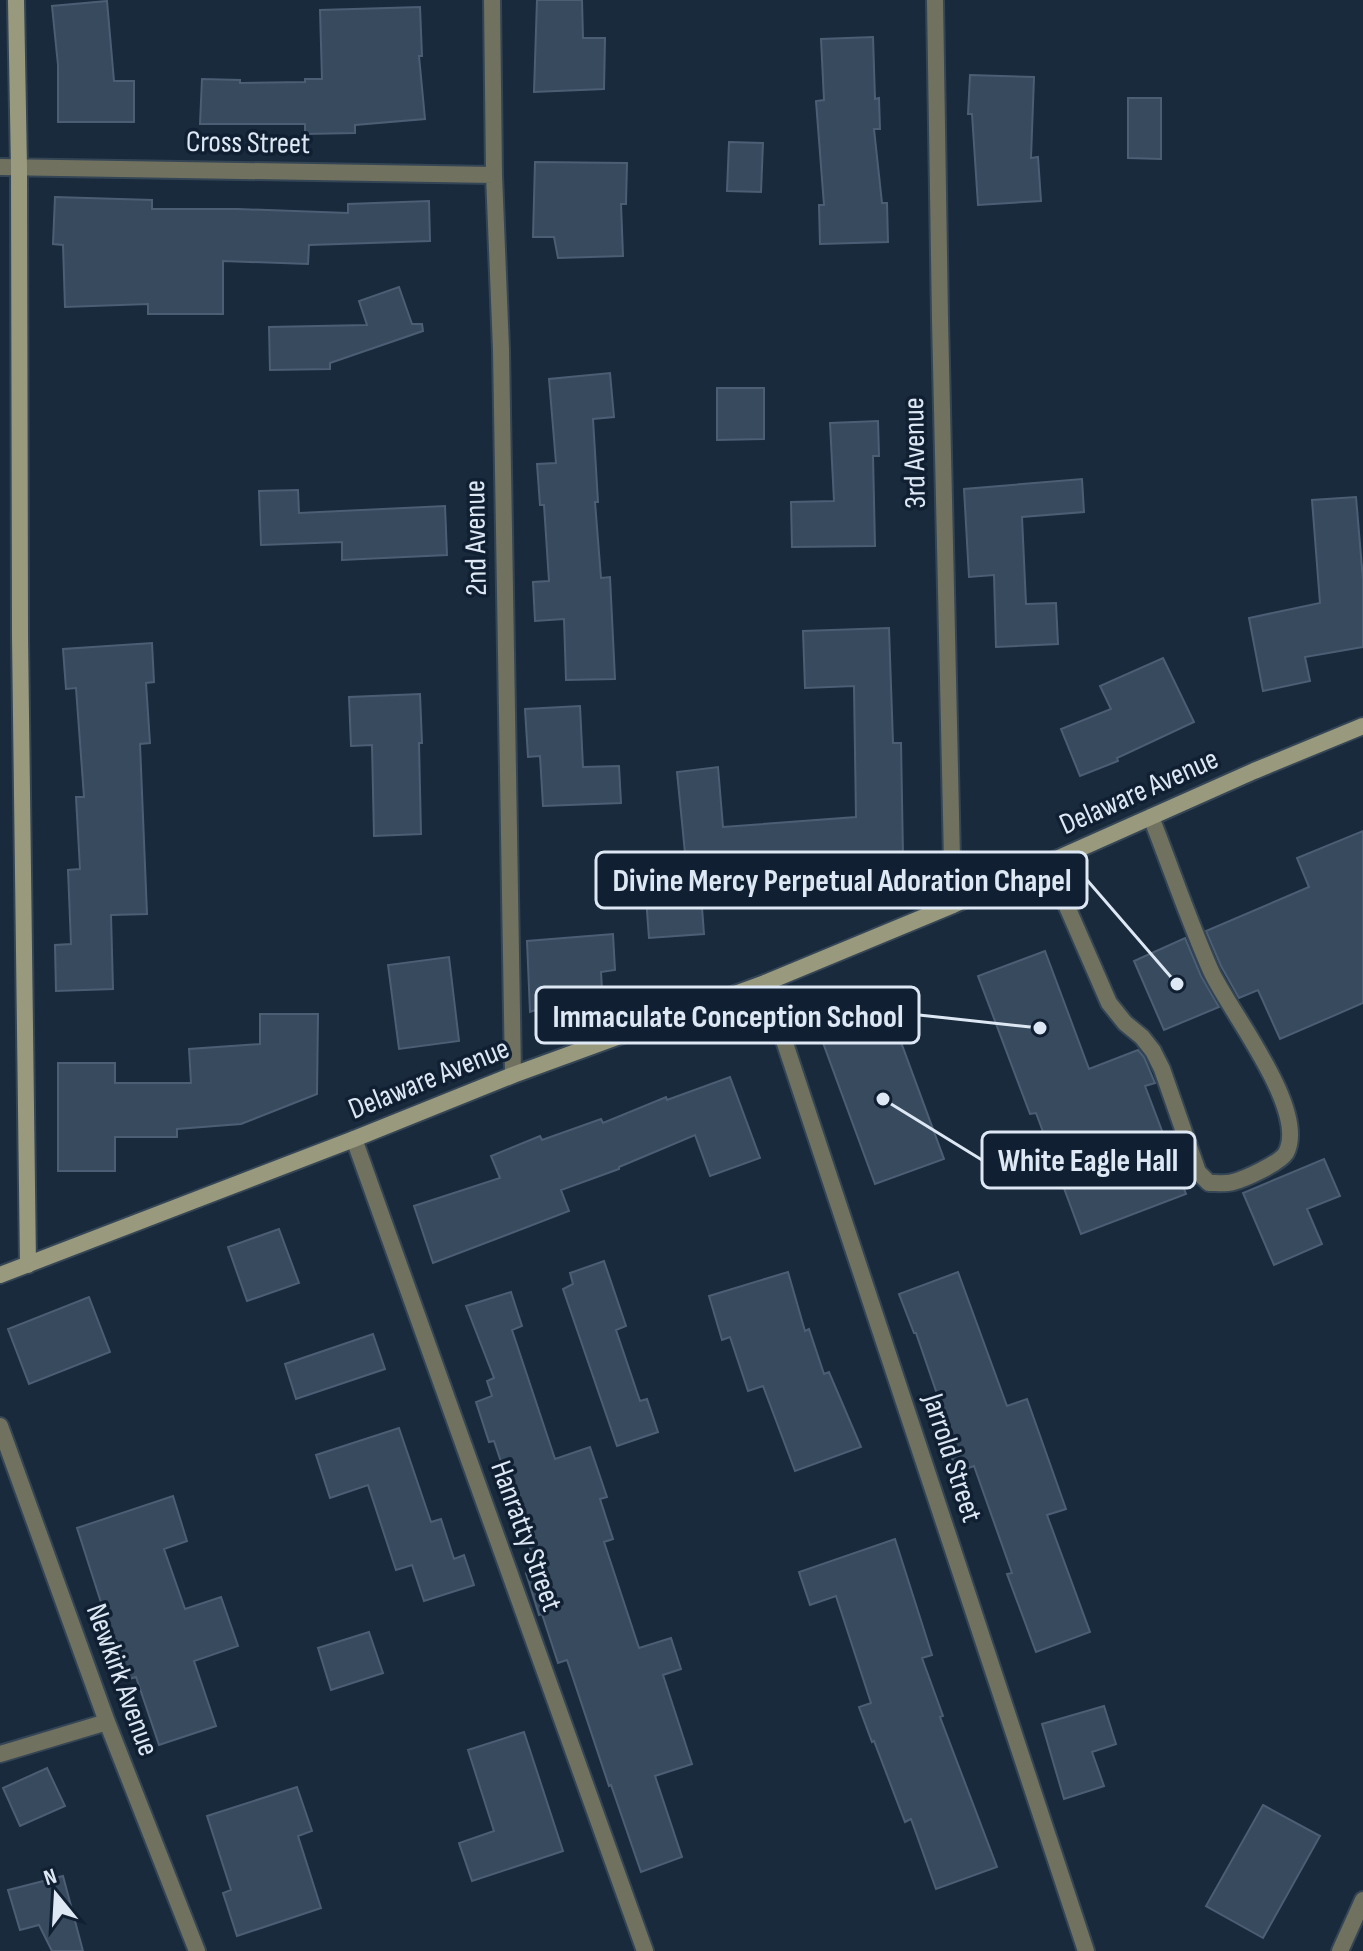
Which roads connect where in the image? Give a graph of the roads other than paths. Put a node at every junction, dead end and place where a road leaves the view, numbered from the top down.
1 (16, 0) edge
2 (492, 0) edge
3 (935, 0) edge
4 (0, 167) edge
5 (19, 168) junction
6 (494, 175) junction
7 (1363, 726) edge
8 (1151, 817) junction
9 (1048, 863) junction
10 (953, 905) junction
11 (765, 983) junction
12 (513, 1075) junction
13 (354, 1139) junction
14 (28, 1265) junction
15 (0, 1275) edge
16 (0, 1426) edge
17 (107, 1722) junction
18 (0, 1754) edge
19 (1363, 1900) edge
20 (197, 1951) edge
21 (645, 1951) edge
22 (1086, 1951) edge
23 (1340, 1951) edge

1 - 5 street
2 - 6 street, 2nd Avenue
3 - 10 street, 3rd Avenue
4 - 5 street, Cross Street
5 - 6 street, Cross Street
5 - 14 street
6 - 12 street, 2nd Avenue
7 - 8 street, Delaware Avenue
8 - 9 street, Delaware Avenue
8 - 9 street
9 - 10 street, Delaware Avenue
10 - 11 street, Delaware Avenue
11 - 12 street, Delaware Avenue
11 - 22 street, Jarrold Street
12 - 13 street, Delaware Avenue
13 - 14 street, Delaware Avenue
13 - 21 street, Hanratty Street
14 - 15 street, Delaware Avenue
16 - 17 street, Newkirk Avenue
17 - 18 street
17 - 20 street, Newkirk Avenue
19 - 23 street

